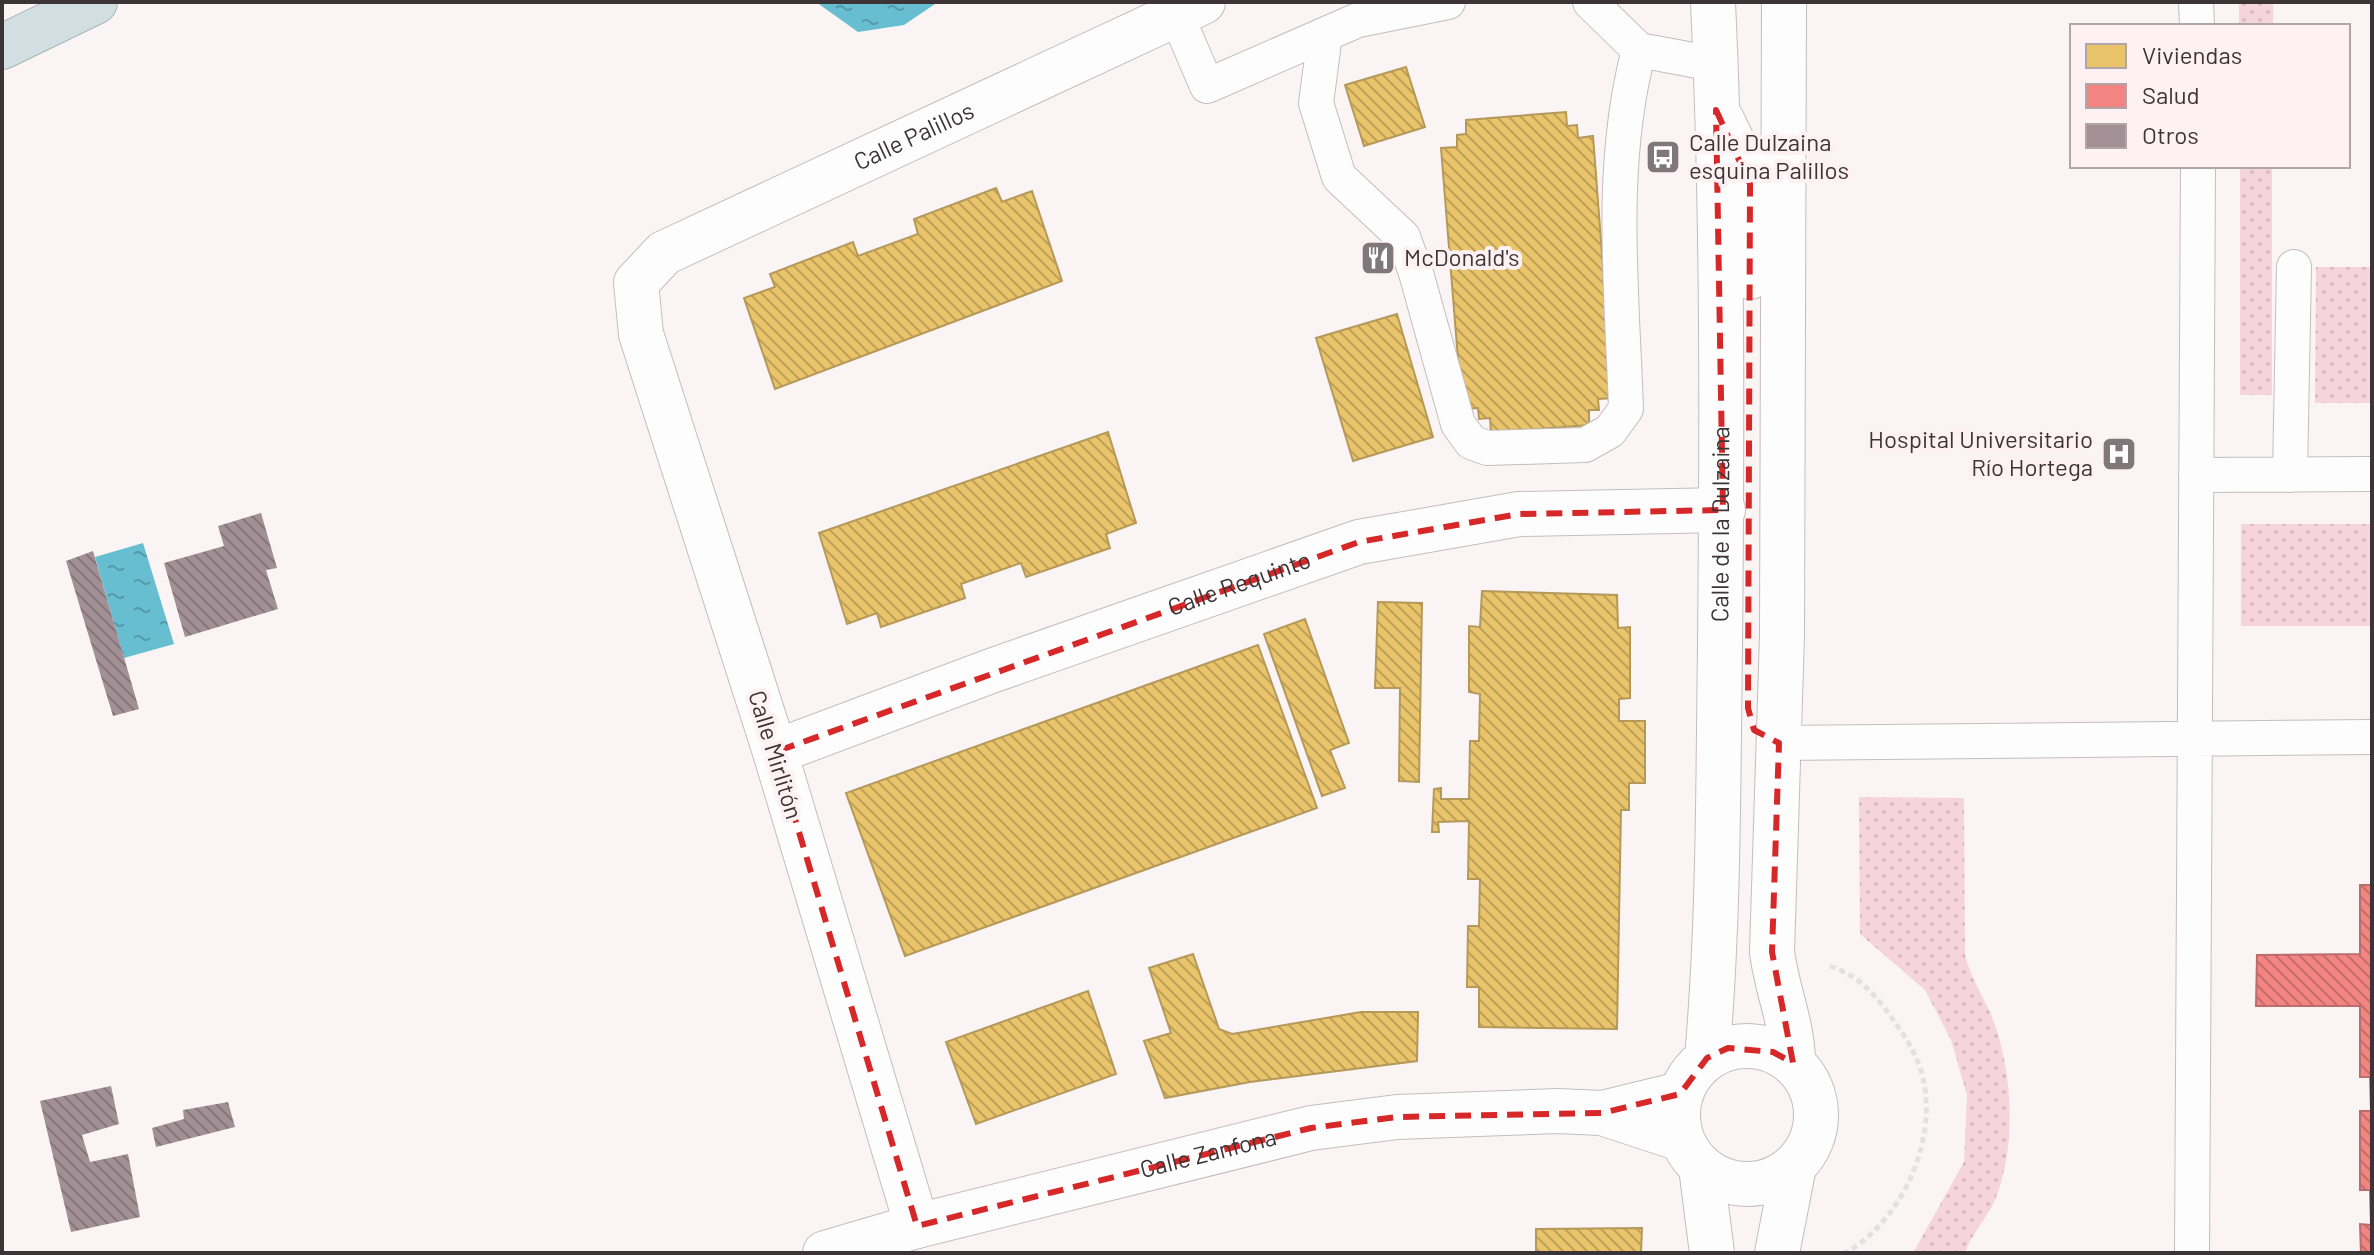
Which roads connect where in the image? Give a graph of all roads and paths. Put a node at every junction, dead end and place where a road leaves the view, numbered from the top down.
1 (95, 2) edge
2 (1448, 2) edge
3 (1590, 2) edge
4 (1713, 2) edge
5 (1784, 2) edge
6 (2196, 2) edge
7 (1190, 8) edge
8 (2197, 24) edge
9 (1325, 35) junction
10 (2, 47) edge
11 (1639, 50) junction
12 (1714, 64) junction
13 (1716, 110) junction
14 (2198, 168) edge
15 (2294, 267) dead end
16 (636, 283) joint
17 (2372, 474) edge
18 (2196, 475) junction
19 (2290, 475) junction
20 (1723, 493) junction
21 (2193, 737) junction
22 (2372, 737) edge
23 (1779, 743) junction
24 (775, 752) junction
25 (1717, 941) junction
26 (1824, 963) dead end
27 (1707, 1058) junction
28 (1793, 1063) junction
29 (1680, 1094) junction
30 (1602, 1113) junction
31 (1691, 1153) junction
32 (1794, 1166) junction
33 (917, 1226) junction
34 (825, 1253) edge
35 (1712, 1253) edge
36 (1777, 1253) edge
37 (1845, 1253) edge
38 (2192, 1253) edge

1 - 10 highway
2 - 9 lane
3 - 11 lane
4 - 12 street, Calle de la Dulzaina
5 - 23 street
6 - 8 lane
7 - 9 lane
7 - 16 street, Calle Palillos
9 - 11 lane
11 - 12 lane
12 - 13 street, Calle de la Dulzaina
13 - 20 street, Calle de la Dulzaina
13 - 23 street, Calle de la Dulzaina
14 - 18 lane
15 - 19 lane
16 - 24 street, Calle Mirlitón
17 - 19 lane
18 - 19 lane
18 - 21 lane
20 - 24 street, Calle Requinto
20 - 25 street, Calle de la Dulzaina
21 - 22 lane
21 - 23 lane
21 - 38 lane
23 - 25 street, Calle de la Dulzaina
23 - 28 street
24 - 33 street, Calle Mirlitón
25 - 27 street, Calle de la Dulzaina
26 - 37 path
27 - 28 street
27 - 29 street
28 - 32 street
29 - 30 street, Calle Zanfona
29 - 31 street
30 - 31 street, Calle Zanfona
30 - 33 street, Calle Zanfona
31 - 32 street
31 - 35 street
32 - 36 street
33 - 34 street, Calle Zanfona

